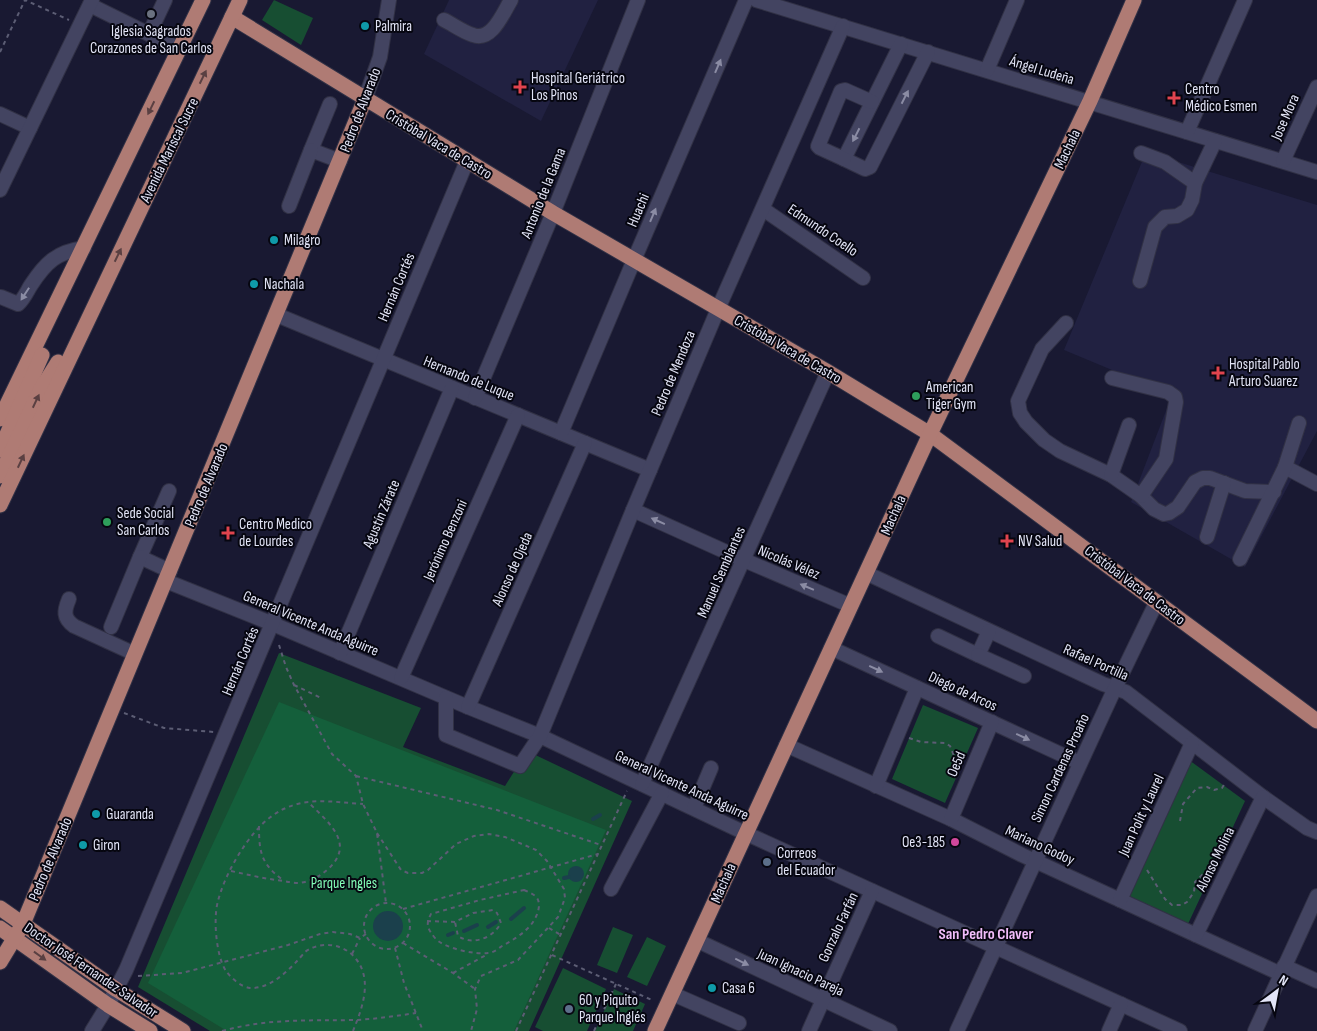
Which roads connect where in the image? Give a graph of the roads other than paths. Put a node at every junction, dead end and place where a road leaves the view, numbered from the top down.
1 (165, 0) edge
2 (203, 0) edge
3 (240, 0) edge
4 (389, 0) edge
5 (511, 0) edge
6 (638, 0) edge
7 (746, 0) edge
8 (756, 0) edge
9 (1017, 0) edge
10 (1134, 0) edge
11 (1245, 0) edge
12 (91, 2) edge
13 (232, 17) junction
14 (444, 20) dead end
15 (843, 26) junction
16 (149, 34) junction
17 (901, 44) junction
18 (180, 49) junction
19 (928, 52) junction
20 (987, 70) junction
21 (1317, 87) edge
22 (365, 99) junction
23 (1090, 101) junction
24 (872, 102) junction
25 (330, 104) dead end
26 (0, 114) edge
27 (30, 128) junction
28 (1187, 132) junction
29 (1215, 141) junction
30 (311, 150) junction
31 (1141, 153) dead end
32 (844, 159) junction
33 (340, 161) junction
34 (467, 161) junction
35 (1283, 161) junction
36 (1317, 172) edge
37 (1195, 183) junction
38 (0, 190) edge
39 (289, 206) dead end
40 (763, 209) junction
41 (553, 213) junction
42 (84, 248) junction
43 (634, 260) junction
44 (864, 278) dead end
45 (1140, 281) dead end
46 (63, 290) junction
47 (1, 297) edge
48 (97, 299) junction
49 (718, 309) junction
50 (277, 316) junction
51 (1066, 324) dead end
52 (382, 360) junction
53 (828, 372) junction
54 (1112, 378) dead end
55 (452, 388) junction
56 (475, 398) junction
57 (518, 415) junction
58 (0, 419) edge
59 (1299, 422) dead end
60 (1129, 425) dead end
61 (561, 433) junction
62 (930, 434) junction
63 (585, 443) junction
64 (0, 450) edge
65 (1285, 467) junction
66 (650, 470) junction
67 (1111, 475) junction
68 (0, 476) edge
69 (1224, 483) junction
70 (1317, 484) edge
71 (169, 491) dead end
72 (1274, 492) junction
73 (1141, 496) junction
74 (0, 505) edge
75 (633, 510) junction
76 (1207, 537) dead end
77 (140, 557) junction
78 (1240, 559) dead end
79 (744, 560) junction
80 (866, 573) junction
81 (168, 576) junction
82 (69, 599) dead end
83 (1157, 602) junction
84 (851, 606) junction
85 (273, 624) junction
86 (110, 627) dead end
87 (989, 631) junction
88 (938, 636) dead end
89 (831, 648) junction
90 (340, 653) junction
91 (135, 654) junction
92 (978, 654) junction
93 (1024, 676) dead end
94 (401, 678) junction
95 (917, 688) junction
96 (1115, 688) junction
97 (446, 698) junction
98 (468, 707) junction
99 (992, 722) junction
100 (1317, 722) edge
101 (540, 736) junction
102 (1192, 743) junction
103 (786, 745) junction
104 (1080, 763) junction
105 (711, 768) dead end
106 (637, 782) junction
107 (876, 786) junction
108 (662, 793) junction
109 (1263, 797) junction
110 (694, 808) junction
111 (951, 820) junction
112 (1317, 832) edge
113 (745, 833) junction
114 (1035, 861) junction
115 (612, 890) dead end
116 (872, 891) junction
117 (1317, 896) edge
118 (1120, 900) junction
119 (0, 908) edge
120 (23, 924) junction
121 (0, 928) edge
122 (1196, 935) junction
123 (15, 939) junction
124 (698, 941) junction
125 (995, 948) junction
126 (0, 962) edge
127 (1282, 970) junction
128 (1317, 981) edge
129 (117, 990) junction
130 (670, 1000) junction
131 (822, 1000) junction
132 (1122, 1004) junction
133 (108, 1005) junction
134 (739, 1023) dead end
135 (92, 1031) edge
136 (150, 1031) edge
137 (182, 1031) edge
138 (655, 1031) edge
139 (809, 1031) edge
140 (890, 1031) edge
141 (957, 1031) edge
142 (1109, 1031) edge
143 (1180, 1031) edge
144 (1254, 1031) edge

1 - 16 street
2 - 18 main road
3 - 13 main road, Avenida Mariscal Sucre
4 - 22 street, Pedro de Alvarado
5 - 14 street
6 - 41 street, Antonio de la Gama
43 -> 7 street, Huachi
8 - 15 street, Ángel Ludeña
9 - 20 street
10 - 23 main road, Machala
11 - 28 street
12 - 16 street
12 - 27 street
13 - 22 main road, Cristóbal Vaca de Castro
48 -> 13 main road, Avenida Mariscal Sucre
15 - 17 street, Ángel Ludeña
15 - 40 street, Pedro de Mendoza
16 - 18 street
17 - 19 street, Ángel Ludeña
17 - 24 street
18 -> 42 main road
19 - 20 street, Ángel Ludeña
32 -> 19 street
20 - 23 street, Ángel Ludeña
21 - 35 street, Jose Mora
22 - 33 main road, Pedro de Alvarado
22 - 34 main road, Cristóbal Vaca de Castro
23 - 28 street, Ángel Ludeña
23 - 62 main road, Machala
24 -> 32 street
24 - 32 street
25 - 30 street
26 - 27 street
27 - 38 street
28 - 29 street, Ángel Ludeña
29 - 35 street, Ángel Ludeña
29 - 37 street
30 - 33 street
30 - 39 street
31 - 37 street
33 - 50 main road, Pedro de Alvarado
34 - 41 main road, Cristóbal Vaca de Castro
34 - 52 street, Hernán Cortés
35 - 36 street, Ángel Ludeña
37 - 45 street
40 - 44 street, Edmundo Coello
40 - 49 street, Pedro de Mendoza
41 - 43 main road, Cristóbal Vaca de Castro
41 - 56 street, Antonio de la Gama
42 - 46 main road
42 -> 47 street
43 - 49 main road, Cristóbal Vaca de Castro
43 - 61 street, Huachi
46 - 58 main road
46 - 64 main road
68 -> 48 main road, Avenida Mariscal Sucre
74 -> 48 main road, Avenida Mariscal Sucre
49 - 53 main road, Cristóbal Vaca de Castro
49 - 66 street, Pedro de Mendoza
50 - 52 street, Hernando de Luque
50 - 81 main road, Pedro de Alvarado
51 - 67 street
52 - 55 street, Hernando de Luque
52 - 85 street, Hernán Cortés
53 - 62 main road, Cristóbal Vaca de Castro
53 - 79 street, Manuel Semblantes
54 - 73 street
55 - 56 street, Hernando de Luque
55 - 90 street, Agustín Zárate
56 - 57 street, Hernando de Luque
57 - 61 street, Hernando de Luque
57 - 94 street, Jerónimo Benzoni
59 - 65 street
60 - 67 street
61 - 63 street, Hernando de Luque
62 - 80 main road, Machala
62 - 83 main road, Cristóbal Vaca de Castro
63 - 66 street, Hernando de Luque
63 - 98 street, Alonso de Ojeda
65 - 70 street
65 - 72 street
66 - 75 street, Pedro de Mendoza
67 - 73 street
69 - 72 street
69 - 73 street
69 - 76 street
71 - 77 street
72 - 78 street
79 -> 75 street, Nicolás Vélez
75 - 101 street, Pedro de Mendoza
77 - 81 street, General Vicente Anda Aguirre
77 - 86 street
84 -> 79 street, Nicolás Vélez
79 - 106 street, Manuel Semblantes
80 - 84 main road, Machala
80 - 87 street, Rafael Portilla
81 - 85 street, General Vicente Anda Aguirre
81 - 91 main road, Pedro de Alvarado
82 - 91 street
83 - 96 street, Simon Cardenas Proaño
83 - 100 main road, Cristóbal Vaca de Castro
84 - 89 main road, Machala
85 - 90 street, General Vicente Anda Aguirre
85 - 129 street, Hernán Cortés
87 - 92 street
87 - 96 street, Rafael Portilla
88 - 92 street
89 -> 95 street, Diego de Arcos
89 - 103 main road, Machala
90 - 94 street, General Vicente Anda Aguirre
91 - 120 main road, Pedro de Alvarado
92 - 93 street
94 - 97 street, General Vicente Anda Aguirre
95 - 99 street, Diego de Arcos
95 - 107 street
96 - 102 street, Rafael Portilla
96 - 104 street, Simon Cardenas Proaño
97 - 98 street, General Vicente Anda Aguirre
97 - 101 street, Pedro de Mendoza
98 - 101 street, General Vicente Anda Aguirre
99 -> 104 street, Diego de Arcos
99 - 111 street, Oe5d
101 - 106 street, General Vicente Anda Aguirre
102 - 109 street, Rafael Portilla
102 - 118 street, Juan Polit y Laurel
103 - 107 street, Mariano Godoy
103 - 113 main road, Machala
104 - 114 street, Simon Cardenas Proaño
105 - 110 street
106 - 108 street, General Vicente Anda Aguirre
107 - 111 street, Mariano Godoy
108 - 110 street, General Vicente Anda Aguirre
108 - 115 street
109 - 112 street, Rafael Portilla
109 - 122 street, Alonso Molina
110 - 113 street, General Vicente Anda Aguirre
111 - 114 street, Mariano Godoy
113 - 116 street, General Vicente Anda Aguirre
113 - 124 main road, Machala
114 - 118 street, Mariano Godoy
114 - 125 street, Simon Cardenas Proaño
116 - 125 street, General Vicente Anda Aguirre
116 - 131 street, Gonzalo Farfán
117 - 127 street
118 - 122 street, Mariano Godoy
119 - 120 main road, Doctor José Fernandez Salvador
120 - 123 main road, Pedro de Alvarado
120 - 129 main road, Doctor José Fernandez Salvador
121 - 123 main road, Doctor José Fernandez Salvador
122 - 127 street, Mariano Godoy
123 - 126 main road, Pedro de Alvarado
123 -> 133 main road, Doctor José Fernandez Salvador
124 - 130 main road, Machala
124 -> 131 street, Juan Ignacio Pareja
125 - 132 street, General Vicente Anda Aguirre
125 - 141 street, Simon Cardenas Proaño
127 - 128 street, Mariano Godoy
127 - 144 street
129 - 133 street, Hernán Cortés
129 - 137 main road, Doctor José Fernandez Salvador
130 - 134 street
130 - 138 main road, Machala
131 - 139 street, Gonzalo Farfán
131 - 140 street, Juan Ignacio Pareja
132 - 142 street
132 - 143 street, General Vicente Anda Aguirre
133 - 135 street, Hernán Cortés
133 - 136 main road, Doctor José Fernandez Salvador

